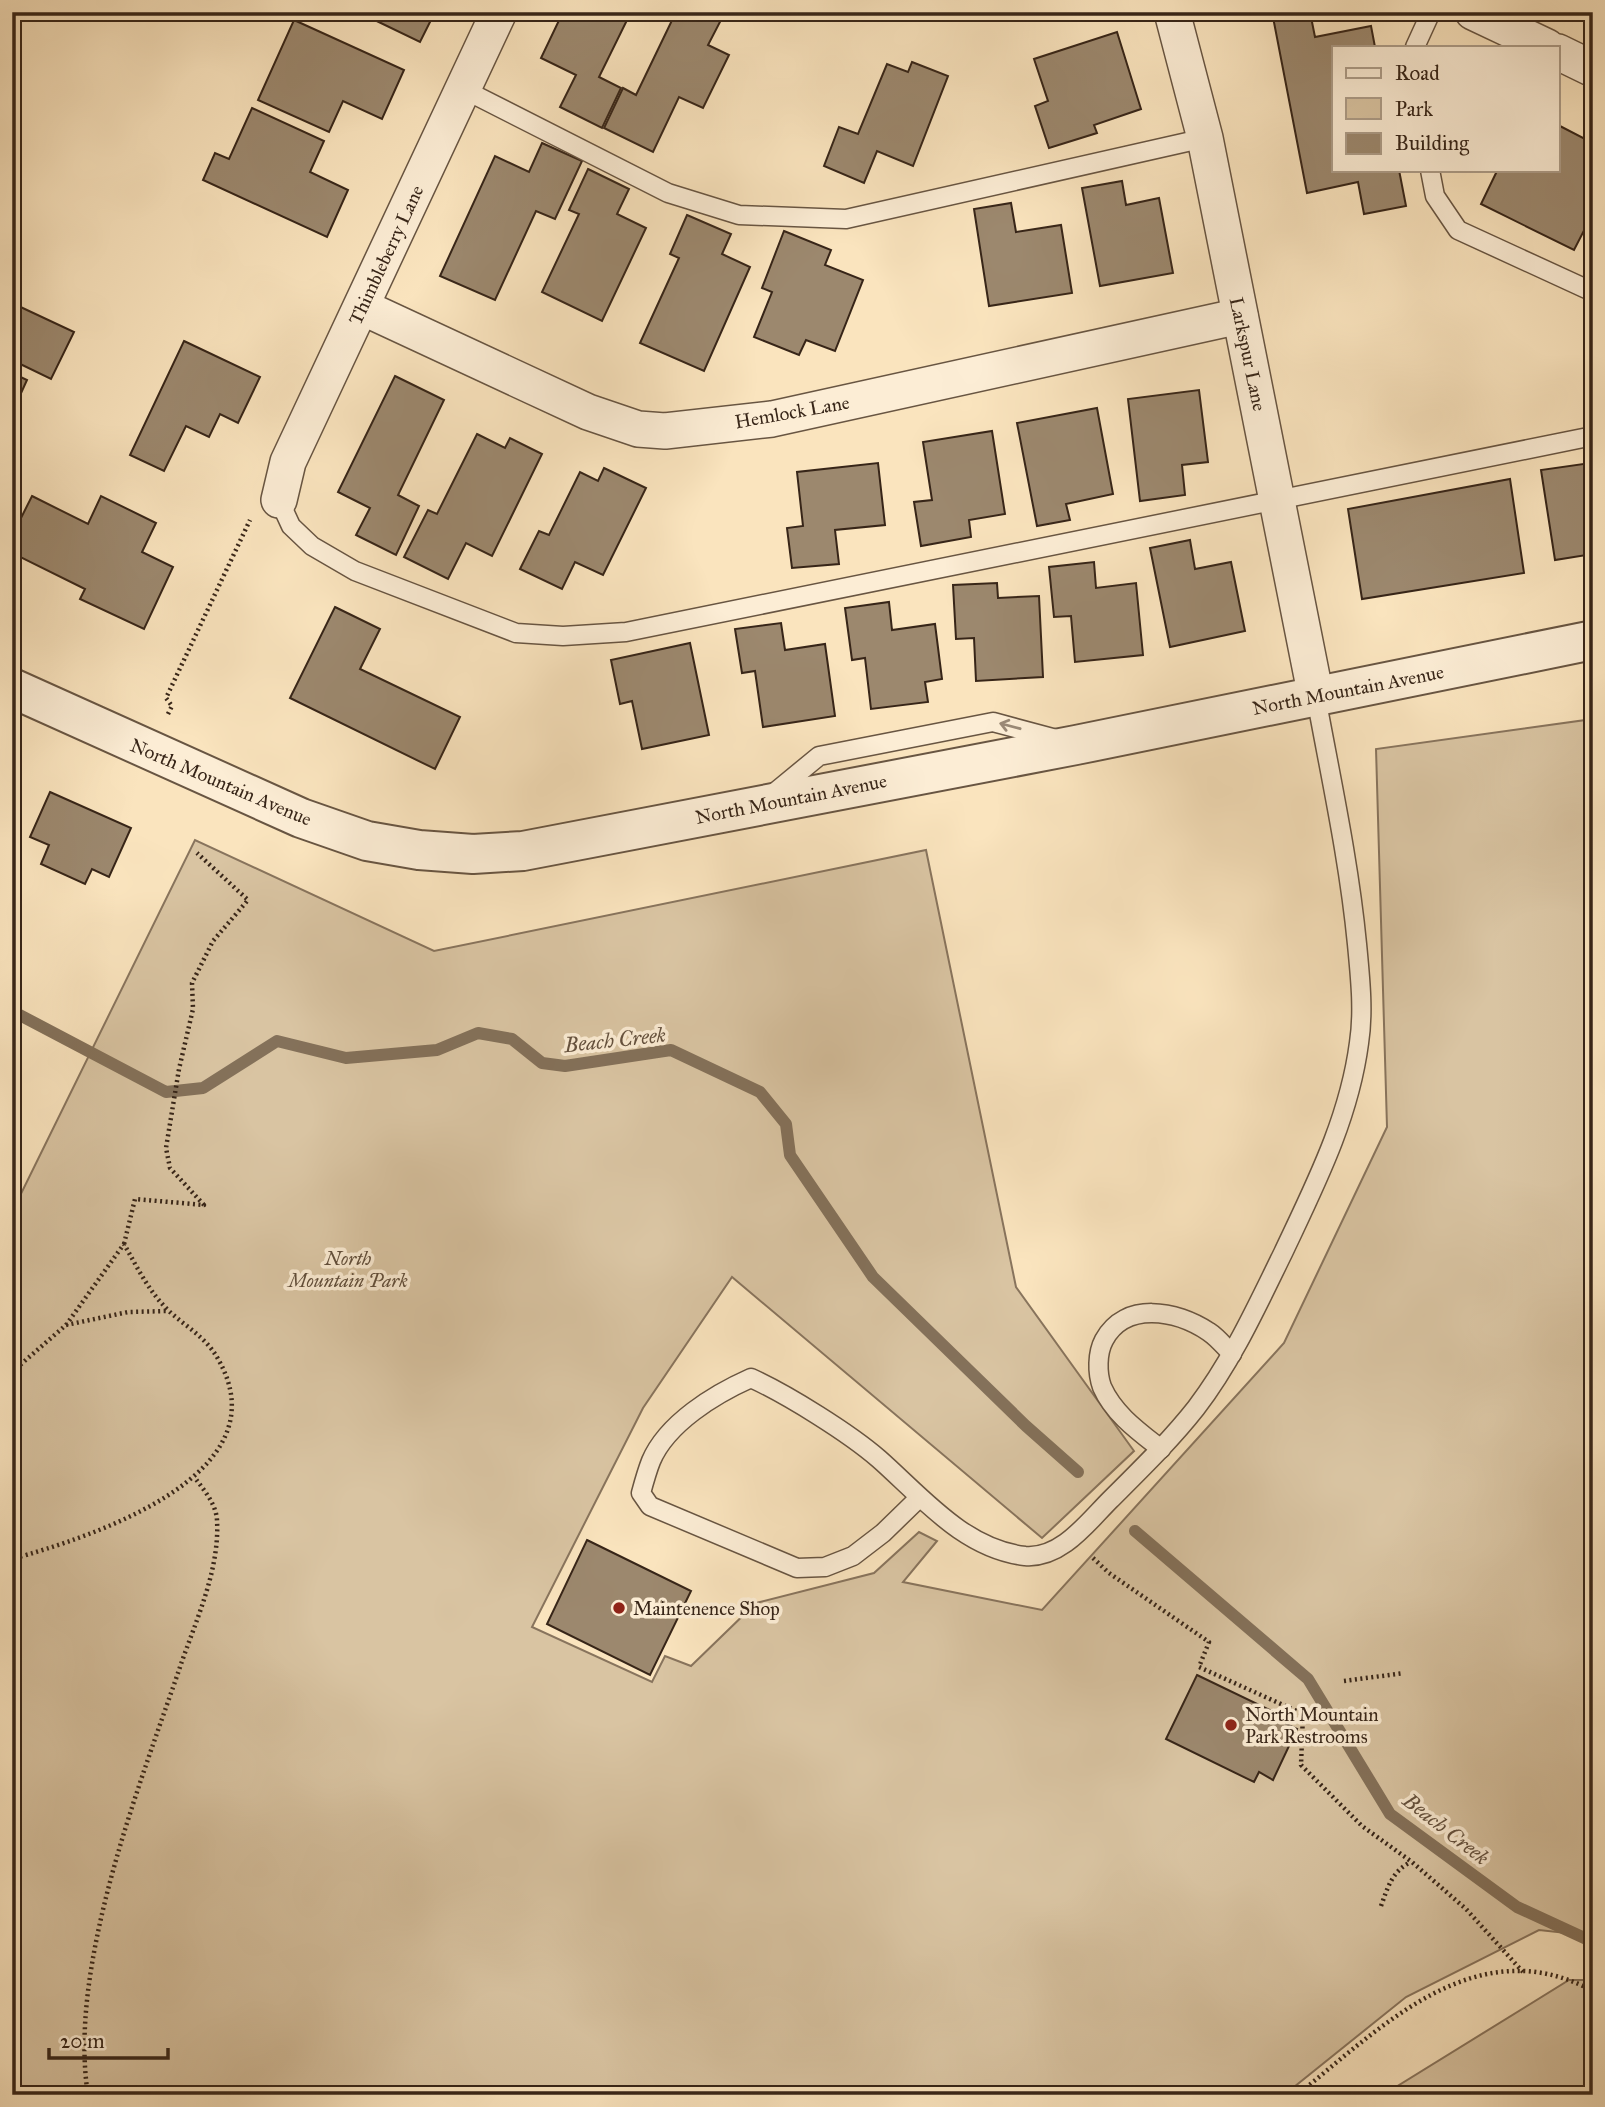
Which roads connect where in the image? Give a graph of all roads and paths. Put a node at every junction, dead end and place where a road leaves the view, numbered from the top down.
1 (499, 12) edge
2 (1172, 12) edge
3 (1431, 12) edge
4 (1487, 15) edge
5 (1415, 46) edge
6 (1545, 46) edge
7 (1560, 53) edge
8 (1593, 69) edge
9 (463, 89) junction
10 (1205, 138) junction
11 (1430, 172) edge
12 (1593, 292) edge
13 (362, 307) junction
14 (1240, 316) junction
15 (1593, 436) edge
16 (1278, 498) junction
17 (279, 500) junction
18 (1593, 640) edge
19 (12, 688) edge
20 (1316, 697) junction
21 (149, 751) junction
22 (197, 853) dead end
23 (124, 1244) junction
24 (169, 1311) junction
25 (66, 1325) junction
26 (1232, 1354) junction
27 (12, 1372) edge
28 (1160, 1449) junction
29 (195, 1478) junction
30 (919, 1498) junction
31 (1072, 1538) junction
32 (12, 1559) edge
33 (1404, 1673) dead end
34 (1344, 1681) dead end
35 (1412, 1862) junction
36 (1381, 1906) dead end
37 (1522, 1972) junction
38 (1593, 1991) edge
39 (88, 2095) edge
40 (1297, 2095) edge

1 - 9 street, Thimbleberry Lane
2 - 10 street, Larkspur Lane
3 - 5 lane
4 - 6 street
7 - 8 street
9 - 10 lane
9 - 13 street, Thimbleberry Lane
10 - 14 street, Larkspur Lane
11 - 12 lane
13 - 14 street, Hemlock Lane
13 - 17 street, Thimbleberry Lane
14 - 16 street, Larkspur Lane
15 - 16 lane
16 - 17 lane
16 - 20 street, Larkspur Lane
17 - 21 path
18 - 20 street, North Mountain Avenue
19 - 21 street, North Mountain Avenue
20 - 21 street, North Mountain Avenue
20 - 26 lane
22 - 23 path
23 - 24 path
23 - 25 path
24 - 25 path
24 - 29 path
25 - 27 path
26 - 28 lane
26 - 28 lane
28 - 31 lane
29 - 32 path
29 - 39 path
30 - 30 lane
30 - 31 lane
31 - 35 path
33 - 34 path
35 - 36 path
35 - 37 path
37 - 38 path
37 - 40 path

